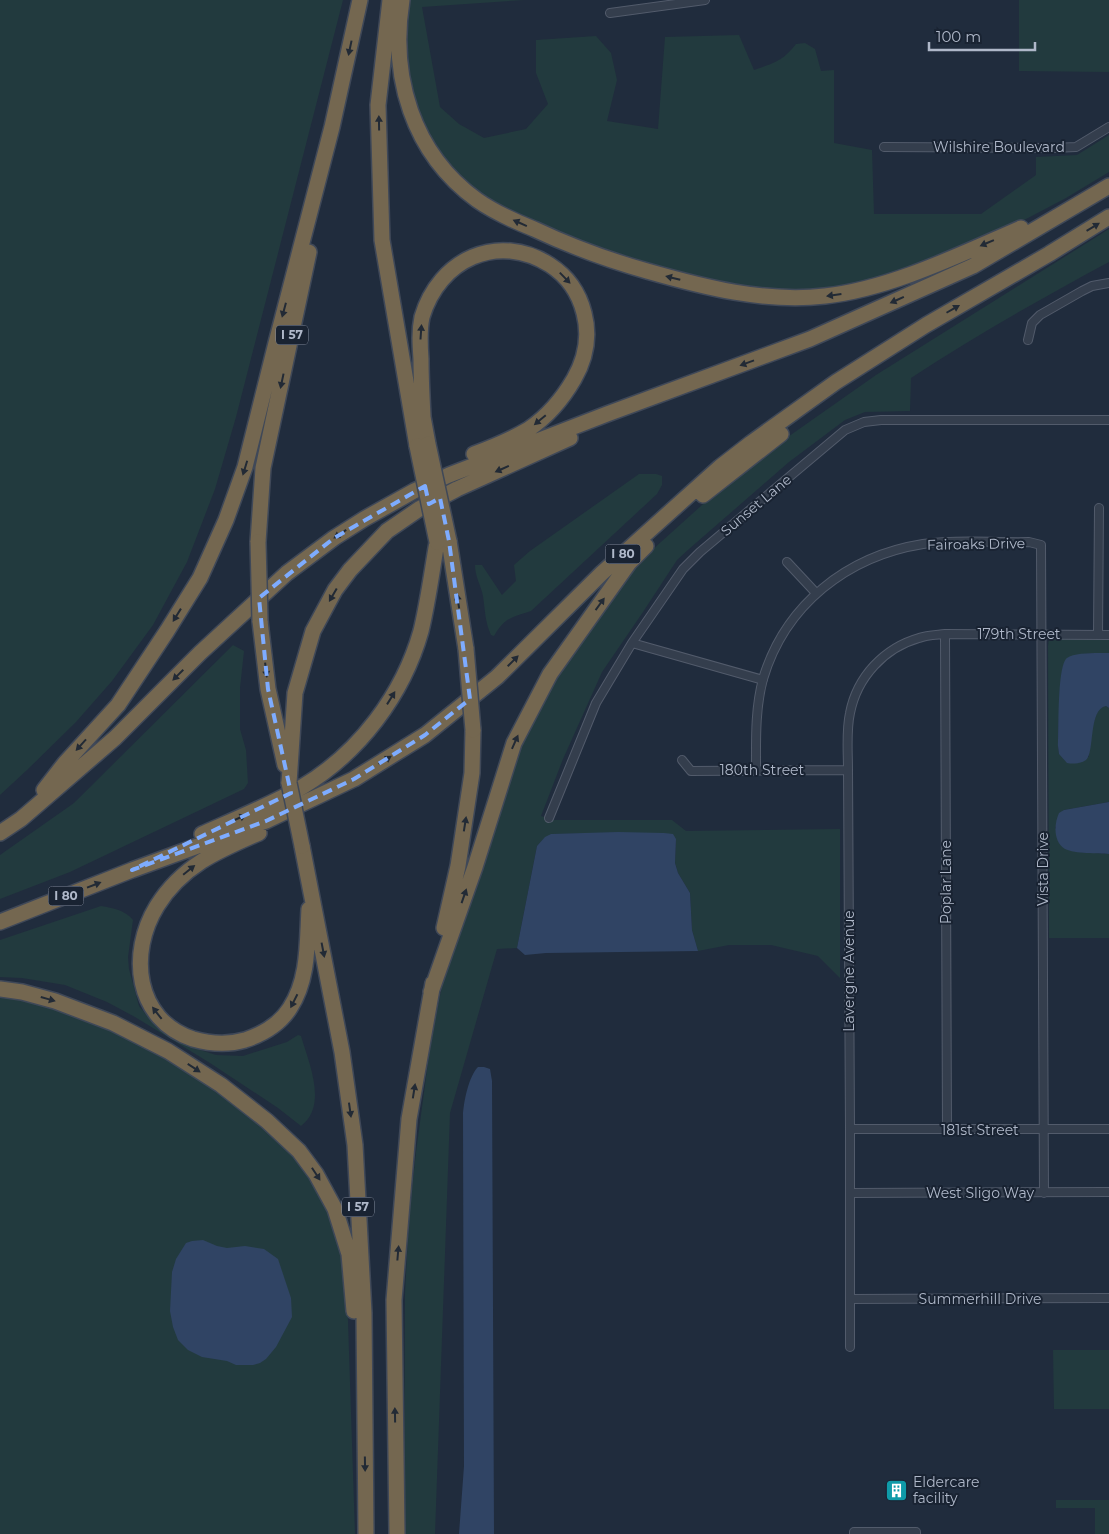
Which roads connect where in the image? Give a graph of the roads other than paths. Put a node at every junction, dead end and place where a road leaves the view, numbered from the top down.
1 (360, 0) edge
2 (390, 0) edge
3 (402, 0) edge
4 (705, 0) edge
5 (610, 13) dead end
6 (332, 127) junction
7 (1109, 127) edge
8 (884, 147) dead end
9 (380, 172) junction
10 (1109, 182) edge
11 (1109, 186) edge
12 (1109, 218) edge
13 (1106, 283) edge
14 (926, 325) junction
15 (1028, 340) dead end
16 (607, 414) junction
17 (423, 416) junction
18 (1109, 420) edge
19 (423, 445) junction
20 (1099, 508) dead end
21 (364, 518) junction
22 (443, 541) junction
23 (1041, 545) joint
24 (787, 562) dead end
25 (816, 593) junction
26 (945, 634) junction
27 (1042, 634) junction
28 (930, 635) joint
29 (1098, 635) junction
30 (1109, 635) edge
31 (632, 643) junction
32 (763, 680) junction
33 (286, 748) junction
34 (682, 760) dead end
35 (756, 770) junction
36 (848, 770) junction
37 (354, 779) junction
38 (21, 818) junction
39 (549, 818) dead end
40 (0, 833) edge
41 (132, 870) junction
42 (310, 885) junction
43 (0, 922) edge
44 (0, 989) edge
45 (431, 992) junction
46 (850, 1129) junction
47 (1109, 1129) edge
48 (947, 1130) junction
49 (1044, 1130) junction
50 (1044, 1192) junction
51 (1109, 1192) edge
52 (850, 1193) junction
53 (1109, 1298) edge
54 (850, 1299) junction
55 (850, 1347) dead end
56 (365, 1442) junction
57 (854, 1533) edge
58 (366, 1534) edge
59 (397, 1534) edge
60 (916, 1534) edge

1 -> 6 highway, I 57
9 -> 2 highway
10 -> 3 highway
4 - 5 street
6 -> 33 highway, I 57, bridge
6 -> 38 highway
7 - 8 street, Wilshire Boulevard
9 - 17 highway
9 - 19 highway
11 -> 16 highway
14 -> 12 highway, I 80
13 - 15 street
37 -> 14 highway, I 80
45 -> 14 highway
16 - 21 highway
16 -> 33 highway
17 - 19 highway
17 -> 21 highway
18 - 31 street, Sunset Lane
19 - 22 highway, bridge
20 - 29 street
21 -> 38 highway
41 -> 22 highway
45 -> 22 highway, bridge
23 - 25 street, Fairoaks Drive
23 - 27 street, Vista Drive
24 - 25 street
25 - 32 street, Fairoaks Drive
26 - 27 street, 179th Street
26 - 28 street, 179th Street
26 - 48 street, Poplar Lane
27 - 29 street, 179th Street
27 - 49 street, Vista Drive
28 - 36 street, Lavergne Avenue
29 - 30 street, 179th Street
31 - 32 street
31 - 39 street, Sunset Lane
32 - 35 street, Fairoaks Drive
33 - 42 highway, I 57, bridge
34 - 35 street, 180th Street
35 - 36 street, 180th Street
36 - 46 street, Lavergne Avenue
37 - 41 highway, I 80
42 -> 37 highway
38 - 40 highway
43 -> 41 highway, I 80
42 -> 56 highway, I 57
44 -> 56 highway
59 -> 45 highway
46 - 48 street, 181st Street
46 - 52 street, Lavergne Avenue
47 - 49 street, 181st Street
48 - 49 street, 181st Street
49 - 50 street, Vista Drive
50 - 51 street, West Sligo Way
50 - 52 street, West Sligo Way
52 - 54 street, Lavergne Avenue
53 - 54 street, Summerhill Drive
54 - 55 street, Lavergne Avenue
56 -> 58 highway, I 57
57 - 60 street

